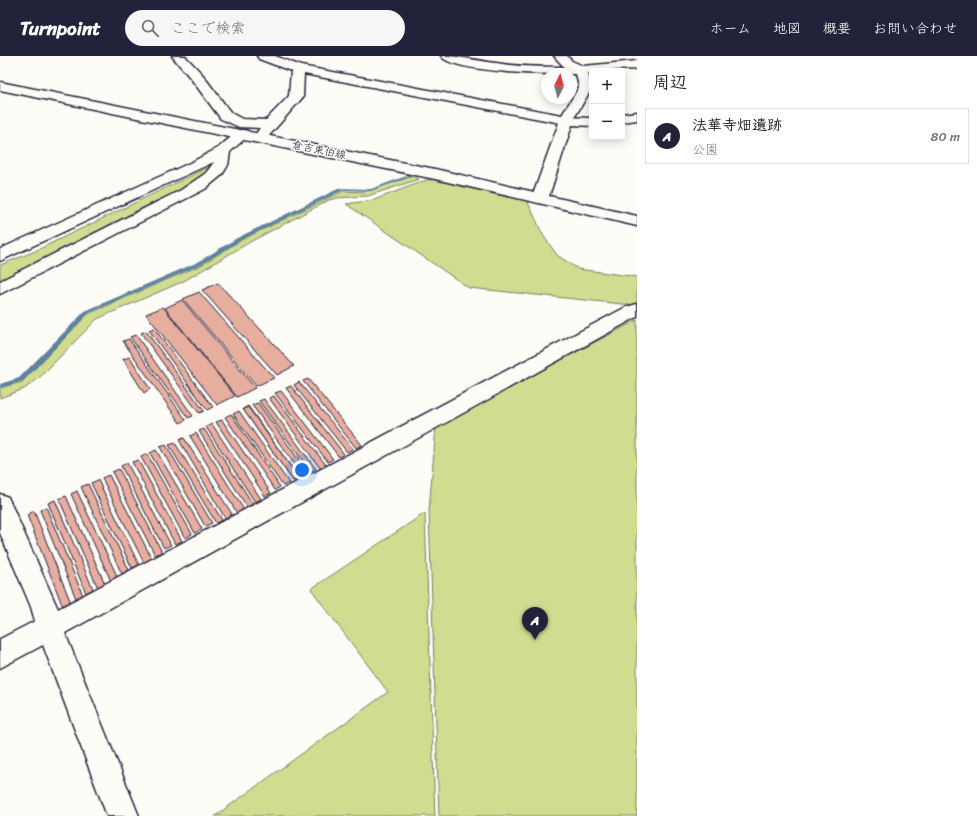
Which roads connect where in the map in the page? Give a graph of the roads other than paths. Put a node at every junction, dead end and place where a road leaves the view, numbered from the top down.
1 (178, 56) edge
2 (262, 56) edge
3 (292, 56) edge
4 (447, 56) edge
5 (560, 56) edge
6 (637, 65) edge
7 (298, 69) junction
8 (581, 70) junction
9 (0, 86) edge
10 (637, 116) edge
11 (625, 118) edge
12 (566, 120) junction
13 (589, 122) edge
14 (270, 124) junction
15 (243, 134) junction
16 (260, 138) junction
17 (223, 151) junction
18 (540, 198) junction
19 (637, 221) edge
20 (0, 256) edge
21 (0, 288) edge
22 (637, 310) edge
23 (0, 504) edge
24 (50, 628) junction
25 (0, 654) edge
26 (123, 816) edge

1 - 14 street
2 - 7 street
3 - 7 street
4 - 8 street
5 - 8 street
6 - 8 street
7 - 12 street
7 - 14 street
8 - 12 street
9 - 15 street, 倉吉東伯線
10 - 11 street
12 - 13 street
12 - 18 street
14 - 16 street
15 - 16 street, 倉吉東伯線
15 - 17 street
16 - 18 street, 倉吉東伯線
17 - 20 street
17 - 21 street
18 - 19 street, 倉吉東伯線
22 - 24 street
23 - 24 street
24 - 25 street
24 - 26 street

